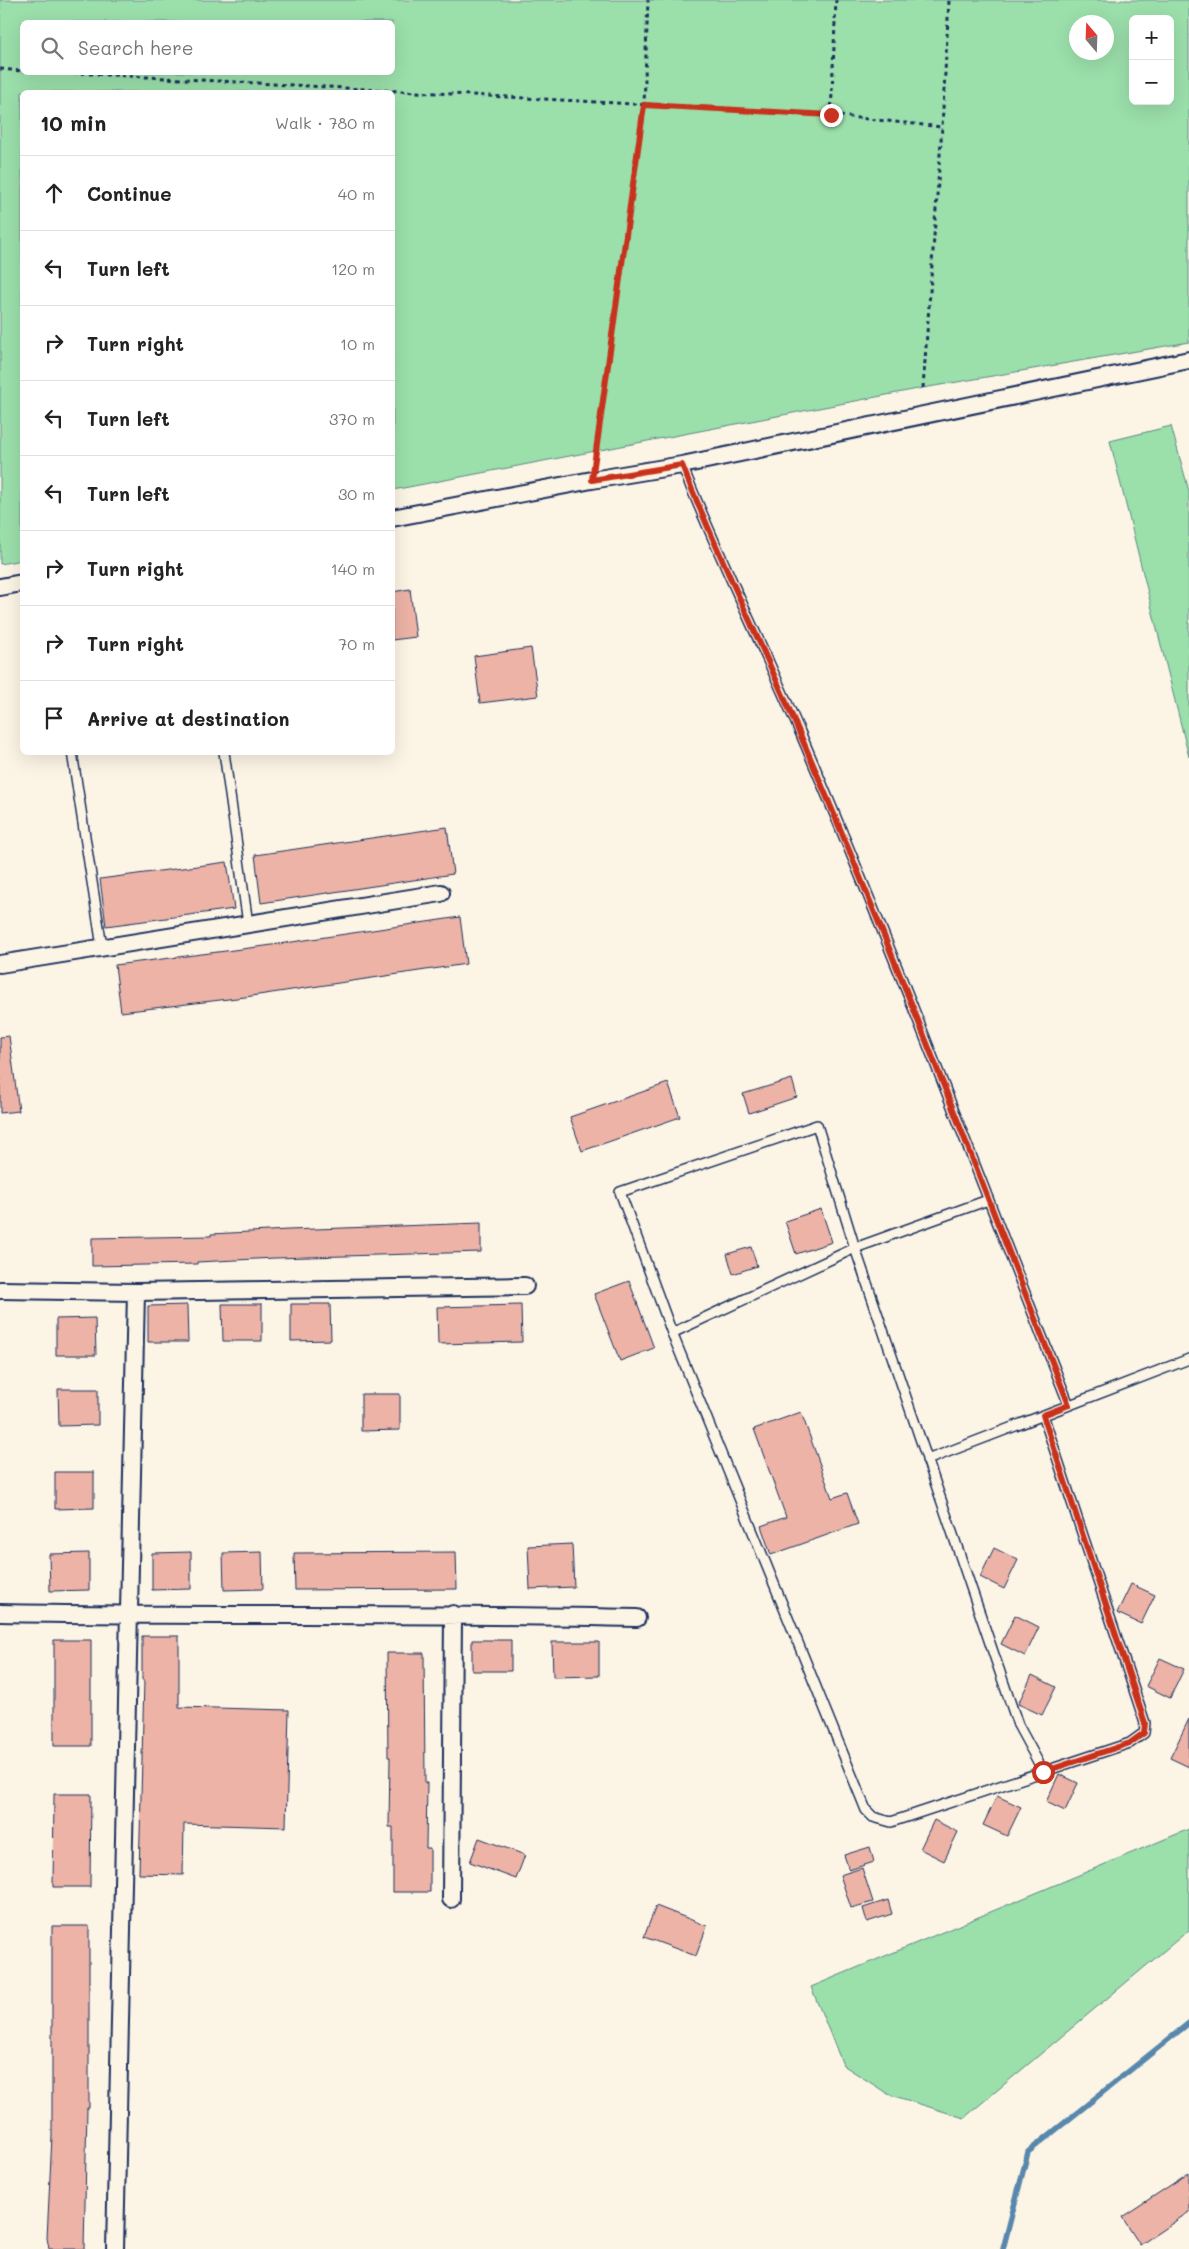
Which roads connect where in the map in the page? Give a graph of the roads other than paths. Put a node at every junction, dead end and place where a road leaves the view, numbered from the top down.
1 (1189, 360) edge
2 (682, 465) junction
3 (395, 517) edge
4 (20, 584) edge
5 (0, 587) edge
6 (72, 755) edge
7 (224, 755) edge
8 (441, 893) dead end
9 (248, 924) junction
10 (102, 948) junction
11 (0, 964) edge
12 (988, 1200) junction
13 (855, 1248) junction
14 (525, 1286) dead end
15 (0, 1290) edge
16 (136, 1292) junction
17 (672, 1333) junction
18 (1189, 1359) edge
19 (1069, 1405) junction
20 (1043, 1415) junction
21 (927, 1460) junction
22 (0, 1613) edge
23 (454, 1614) junction
24 (130, 1615) junction
25 (636, 1618) dead end
26 (1043, 1772) junction
27 (451, 1899) dead end
28 (116, 2249) edge

1 - 2 street
2 - 3 street
2 - 12 lane
4 - 5 street
6 - 10 lane
7 - 9 lane
8 - 9 street
9 - 10 street
10 - 11 street
12 - 13 lane
12 - 19 lane
13 - 17 lane
13 - 17 lane
13 - 21 lane
14 - 16 street
15 - 16 street
16 - 24 street
17 - 26 lane
18 - 19 lane
19 - 20 lane
20 - 21 lane
20 - 26 lane
21 - 26 lane
22 - 24 street
23 - 24 street
23 - 25 street
23 - 27 street
24 - 28 street

